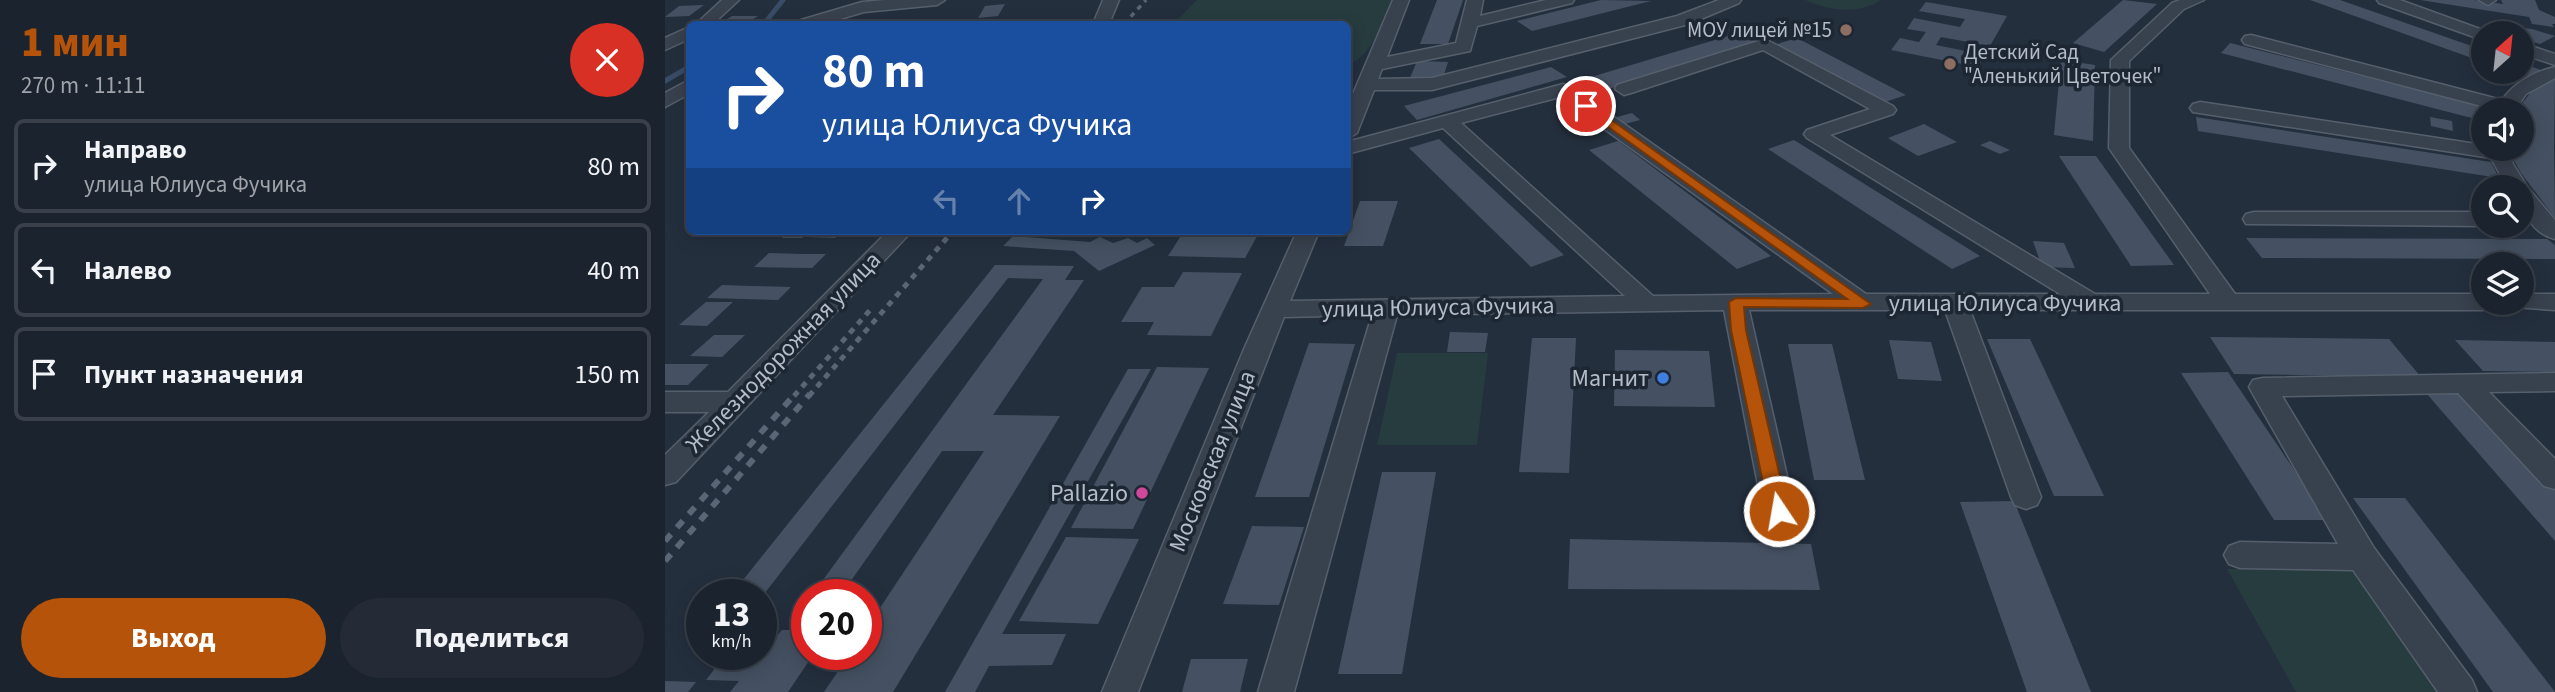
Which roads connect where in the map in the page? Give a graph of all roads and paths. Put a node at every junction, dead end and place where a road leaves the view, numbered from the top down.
1 (731, 0) edge
2 (937, 0) edge
3 (1111, 0) edge
4 (1401, 0) edge
5 (1475, 0) edge
6 (1566, 0) edge
7 (1733, 0) edge
8 (2196, 0) edge
9 (2385, 0) edge
10 (862, 8) joint
11 (707, 21) edge
12 (817, 21) edge
13 (1103, 21) edge
14 (1470, 23) junction
15 (2471, 30) edge
16 (686, 34) edge
17 (2251, 40) dead end
18 (665, 45) edge
19 (2534, 52) edge
20 (2555, 60) edge
21 (1377, 64) junction
22 (2555, 72) edge
23 (1369, 85) junction
24 (686, 88) edge
25 (1624, 89) dead end
26 (2512, 98) edge
27 (2471, 100) edge
28 (665, 101) edge
29 (2200, 108) dead end
30 (1448, 122) junction
31 (1351, 124) edge
32 (1351, 147) edge
33 (2471, 147) edge
34 (2254, 219) dead end
35 (2471, 219) edge
36 (897, 235) edge
37 (1306, 235) edge
38 (1736, 302) junction
39 (2471, 302) edge
40 (1955, 303) junction
41 (2091, 303) junction
42 (2229, 303) junction
43 (1649, 304) junction
44 (1863, 304) junction
45 (1387, 307) junction
46 (1275, 309) junction
47 (2555, 382) edge
48 (2465, 384) junction
49 (665, 402) edge
50 (734, 402) junction
51 (665, 474) edge
52 (2555, 478) edge
53 (2026, 497) dead end
54 (1779, 511) dead end
55 (2240, 555) dead end
56 (2363, 557) junction
57 (1120, 692) edge
58 (1276, 692) edge
59 (2459, 692) edge

1 - 11 street
2 - 10 street
3 - 13 street
4 - 21 street
5 - 14 street
6 - 14 street
7 - 23 street
8 - 42 street
9 - 15 street
10 - 12 street
14 - 21 street
16 - 18 street
17 - 27 street
19 - 20 street
21 - 23 street
22 - 26 street
23 - 31 street
24 - 28 street
25 - 41 street
29 - 33 street
30 - 32 street
30 - 43 street
30 - 44 street
34 - 35 street
36 - 50 street, Железнодорожная улица
37 - 46 street, Московская улица
38 - 43 street, улица Юлиуса Фучика
38 - 44 street, улица Юлиуса Фучика
38 - 54 street
39 - 42 street, улица Юлиуса Фучика
40 - 41 street, улица Юлиуса Фучика
40 - 44 street, улица Юлиуса Фучика
40 - 53 street
41 - 42 street, улица Юлиуса Фучика
43 - 45 street, улица Юлиуса Фучика
45 - 46 street, улица Юлиуса Фучика
45 - 58 street
46 - 57 street, Московская улица
47 - 48 street
48 - 52 street
48 - 56 street
49 - 50 street
50 - 51 street, Железнодорожная улица
55 - 56 street
56 - 59 street

